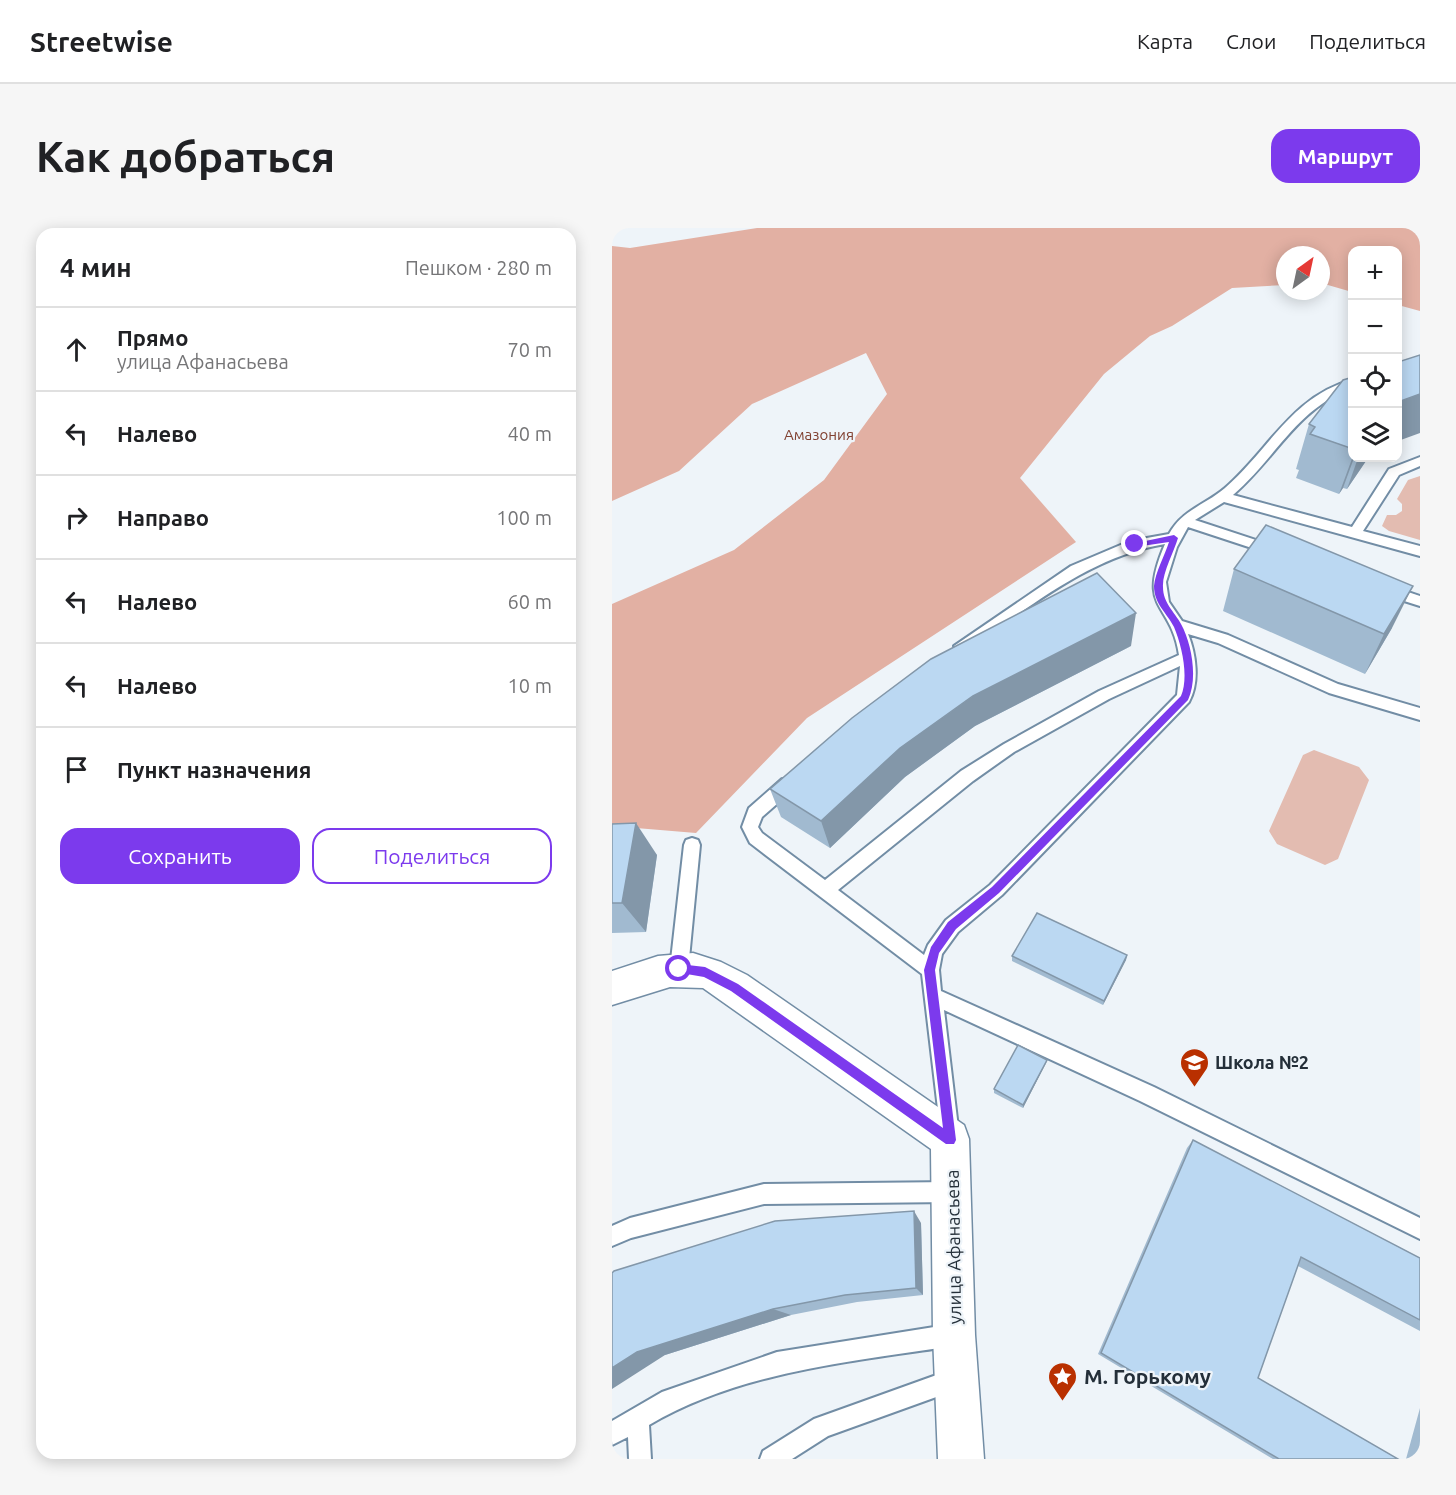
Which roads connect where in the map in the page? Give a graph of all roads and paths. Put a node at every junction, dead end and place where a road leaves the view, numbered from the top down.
1 (1348, 386) edge
2 (1420, 461) edge
3 (1224, 497) junction
4 (1185, 521) junction
5 (1355, 533) junction
6 (1174, 538) junction
7 (1420, 551) edge
8 (1290, 556) edge
9 (1377, 586) edge
10 (1420, 601) edge
11 (1177, 625) junction
12 (946, 656) edge
13 (1187, 658) junction
14 (1420, 714) edge
15 (799, 774) edge
16 (692, 845) dead end
17 (824, 891) junction
18 (679, 969) junction
19 (930, 970) junction
20 (612, 988) edge
21 (933, 996) junction
22 (950, 1140) junction
23 (953, 1192) junction
24 (1420, 1229) edge
25 (612, 1236) edge
26 (954, 1335) junction
27 (957, 1378) junction
28 (638, 1419) junction
29 (612, 1434) edge
30 (640, 1459) edge
31 (771, 1459) edge
32 (961, 1459) edge

1 - 3 lane
2 - 5 lane
3 - 4 lane
3 - 5 lane
4 - 6 lane
4 - 8 lane
5 - 7 lane
6 - 11 lane
6 - 12 lane
9 - 10 lane
11 - 13 lane
11 - 14 lane
13 - 17 lane
13 - 19 lane
15 - 17 lane
16 - 18 lane
17 - 19 lane
18 - 20 street
18 - 22 street
19 - 21 lane
21 - 22 lane
21 - 24 lane
22 - 23 street, улица Афанасьева
23 - 25 lane
23 - 26 street, улица Афанасьева
26 - 27 street, улица Афанасьева
26 - 28 lane
27 - 31 lane
27 - 32 street, улица Афанасьева
28 - 29 lane
28 - 30 lane

